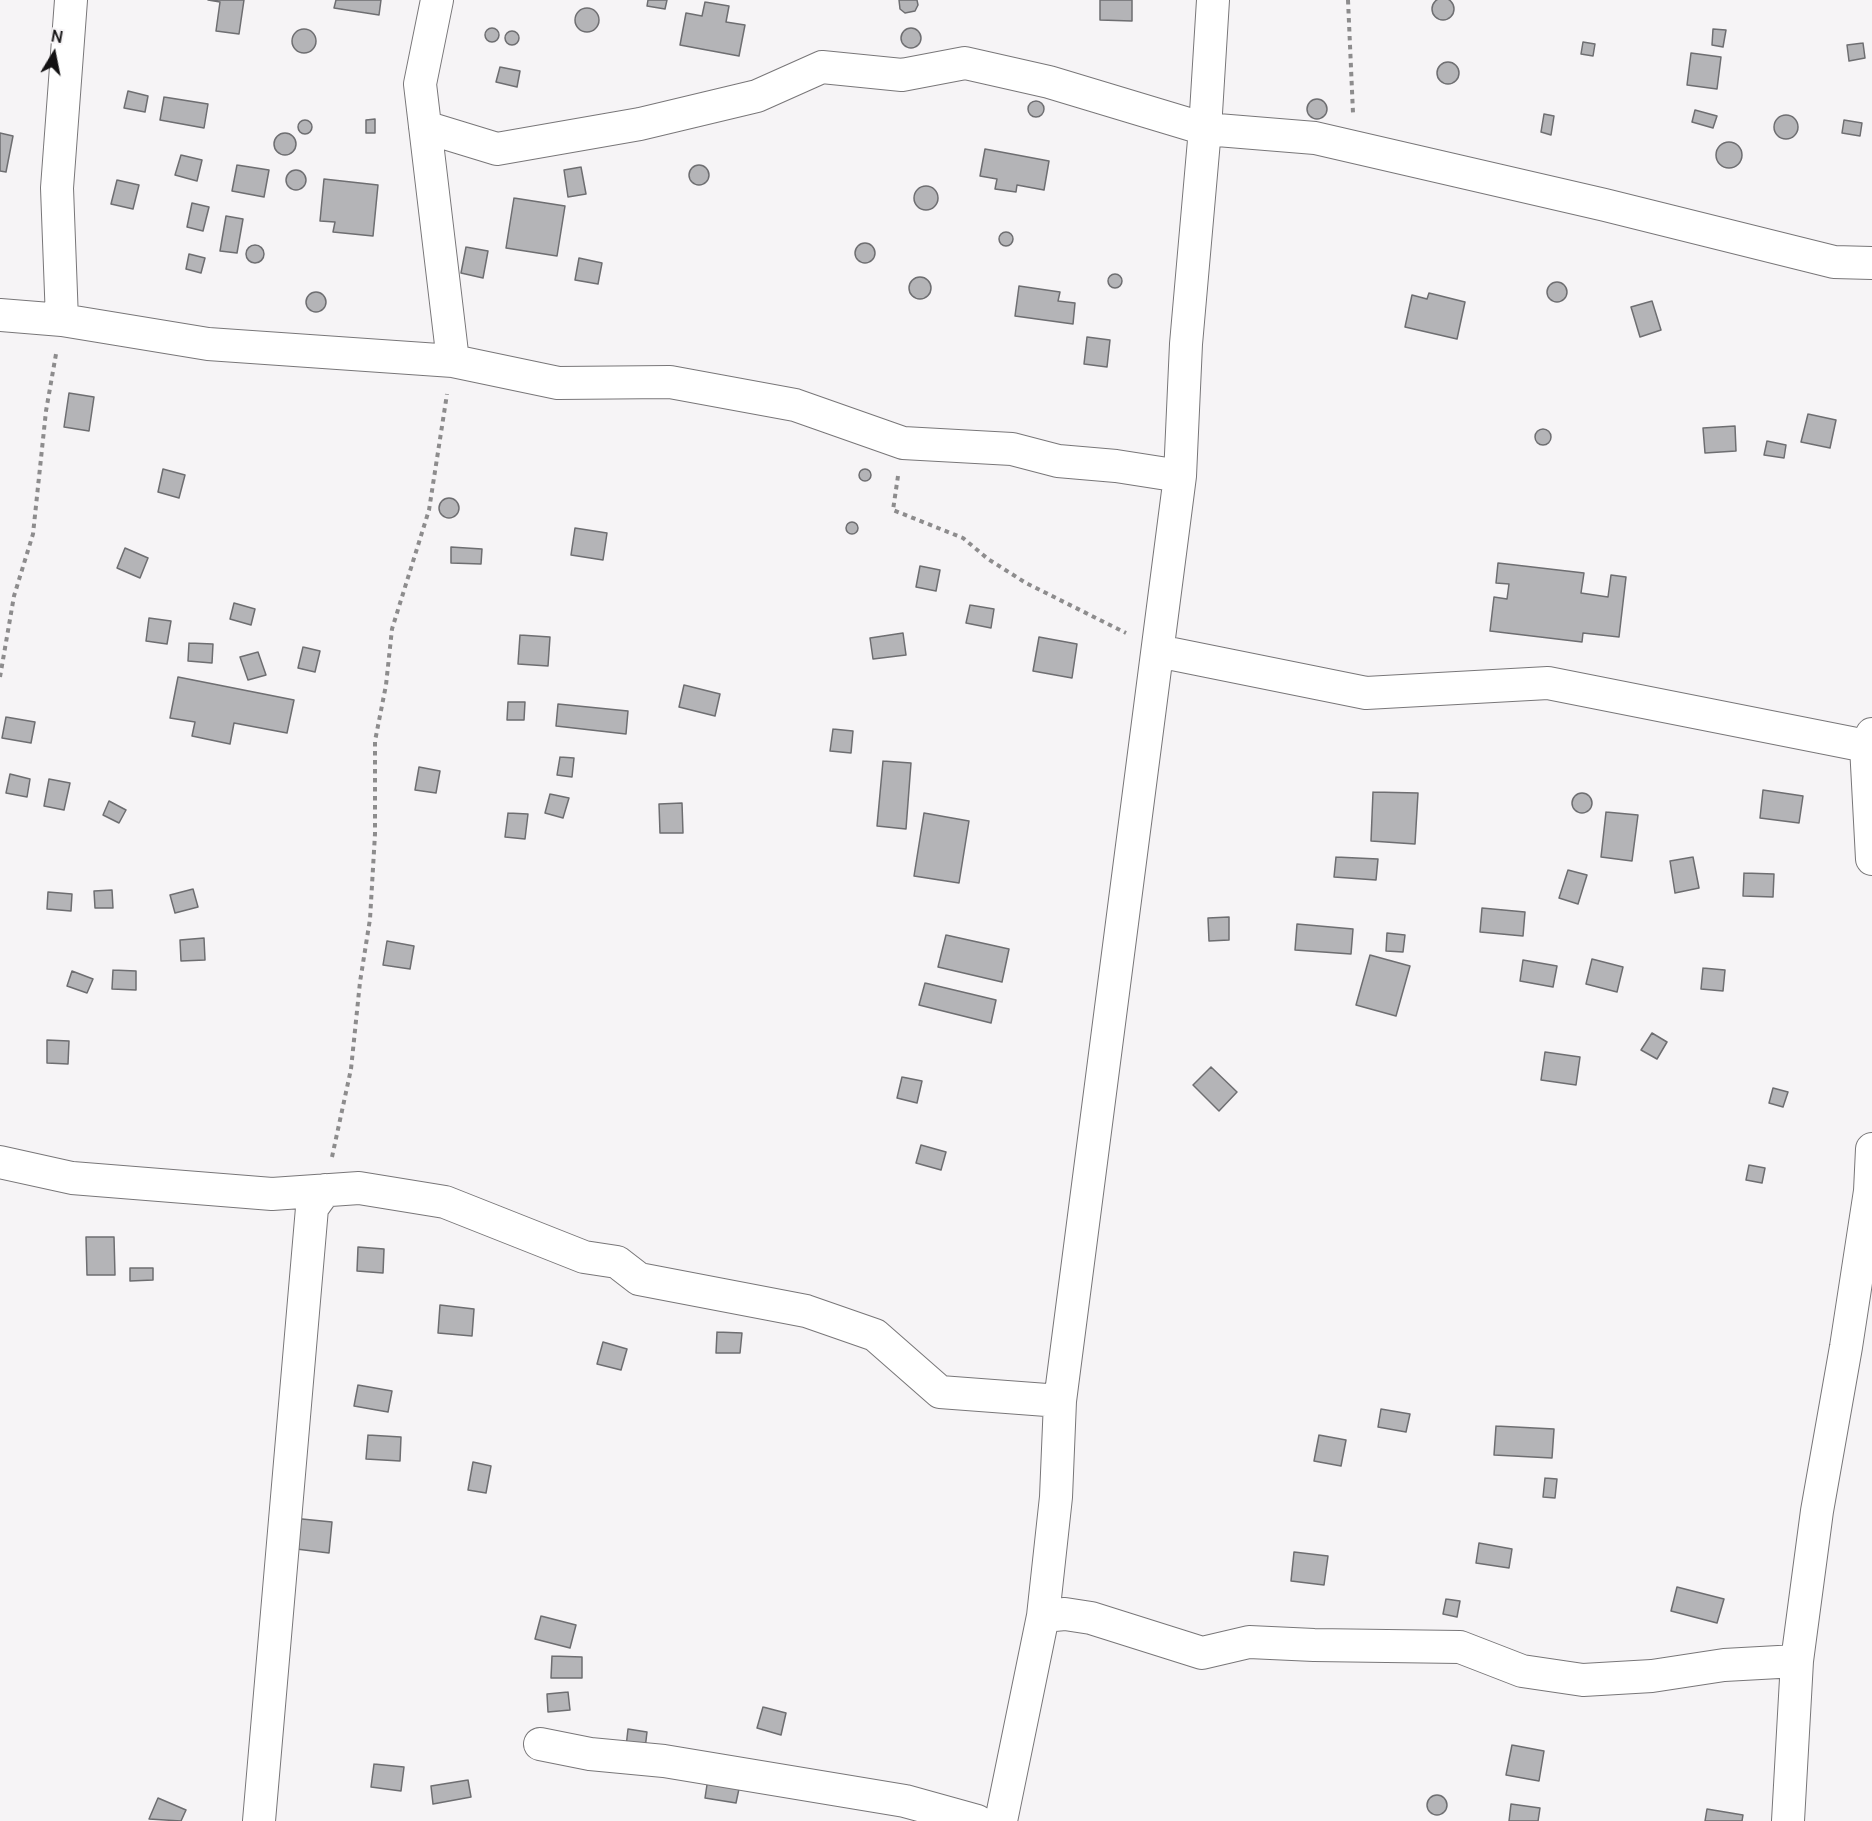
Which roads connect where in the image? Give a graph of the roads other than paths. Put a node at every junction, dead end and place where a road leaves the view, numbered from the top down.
1 (71, 0) edge
2 (437, 0) edge
3 (1213, 0) edge
4 (425, 127) junction
5 (1205, 129) junction
6 (1872, 263) edge
7 (0, 315) edge
8 (62, 320) junction
9 (453, 361) junction
10 (1180, 476) junction
11 (1158, 651) junction
12 (1869, 740) edge
13 (1872, 859) edge
14 (1872, 1149) edge
15 (0, 1162) edge
16 (325, 1190) junction
17 (1060, 1401) junction
18 (1043, 1616) junction
19 (1797, 1661) junction
20 (540, 1744) dead end
21 (259, 1821) edge
22 (977, 1821) edge
23 (1000, 1821) edge
24 (1788, 1821) edge

1 - 8 street
2 - 4 street
3 - 5 street
4 - 5 street
4 - 9 street
5 - 6 street
5 - 10 street
7 - 8 street
8 - 9 street
9 - 10 street
10 - 11 street
11 - 12 street
11 - 17 street
12 - 13 street
14 - 19 street
15 - 16 street
16 - 17 street
16 - 21 street
17 - 18 street
18 - 19 street
18 - 23 street
19 - 24 street
20 - 22 street

